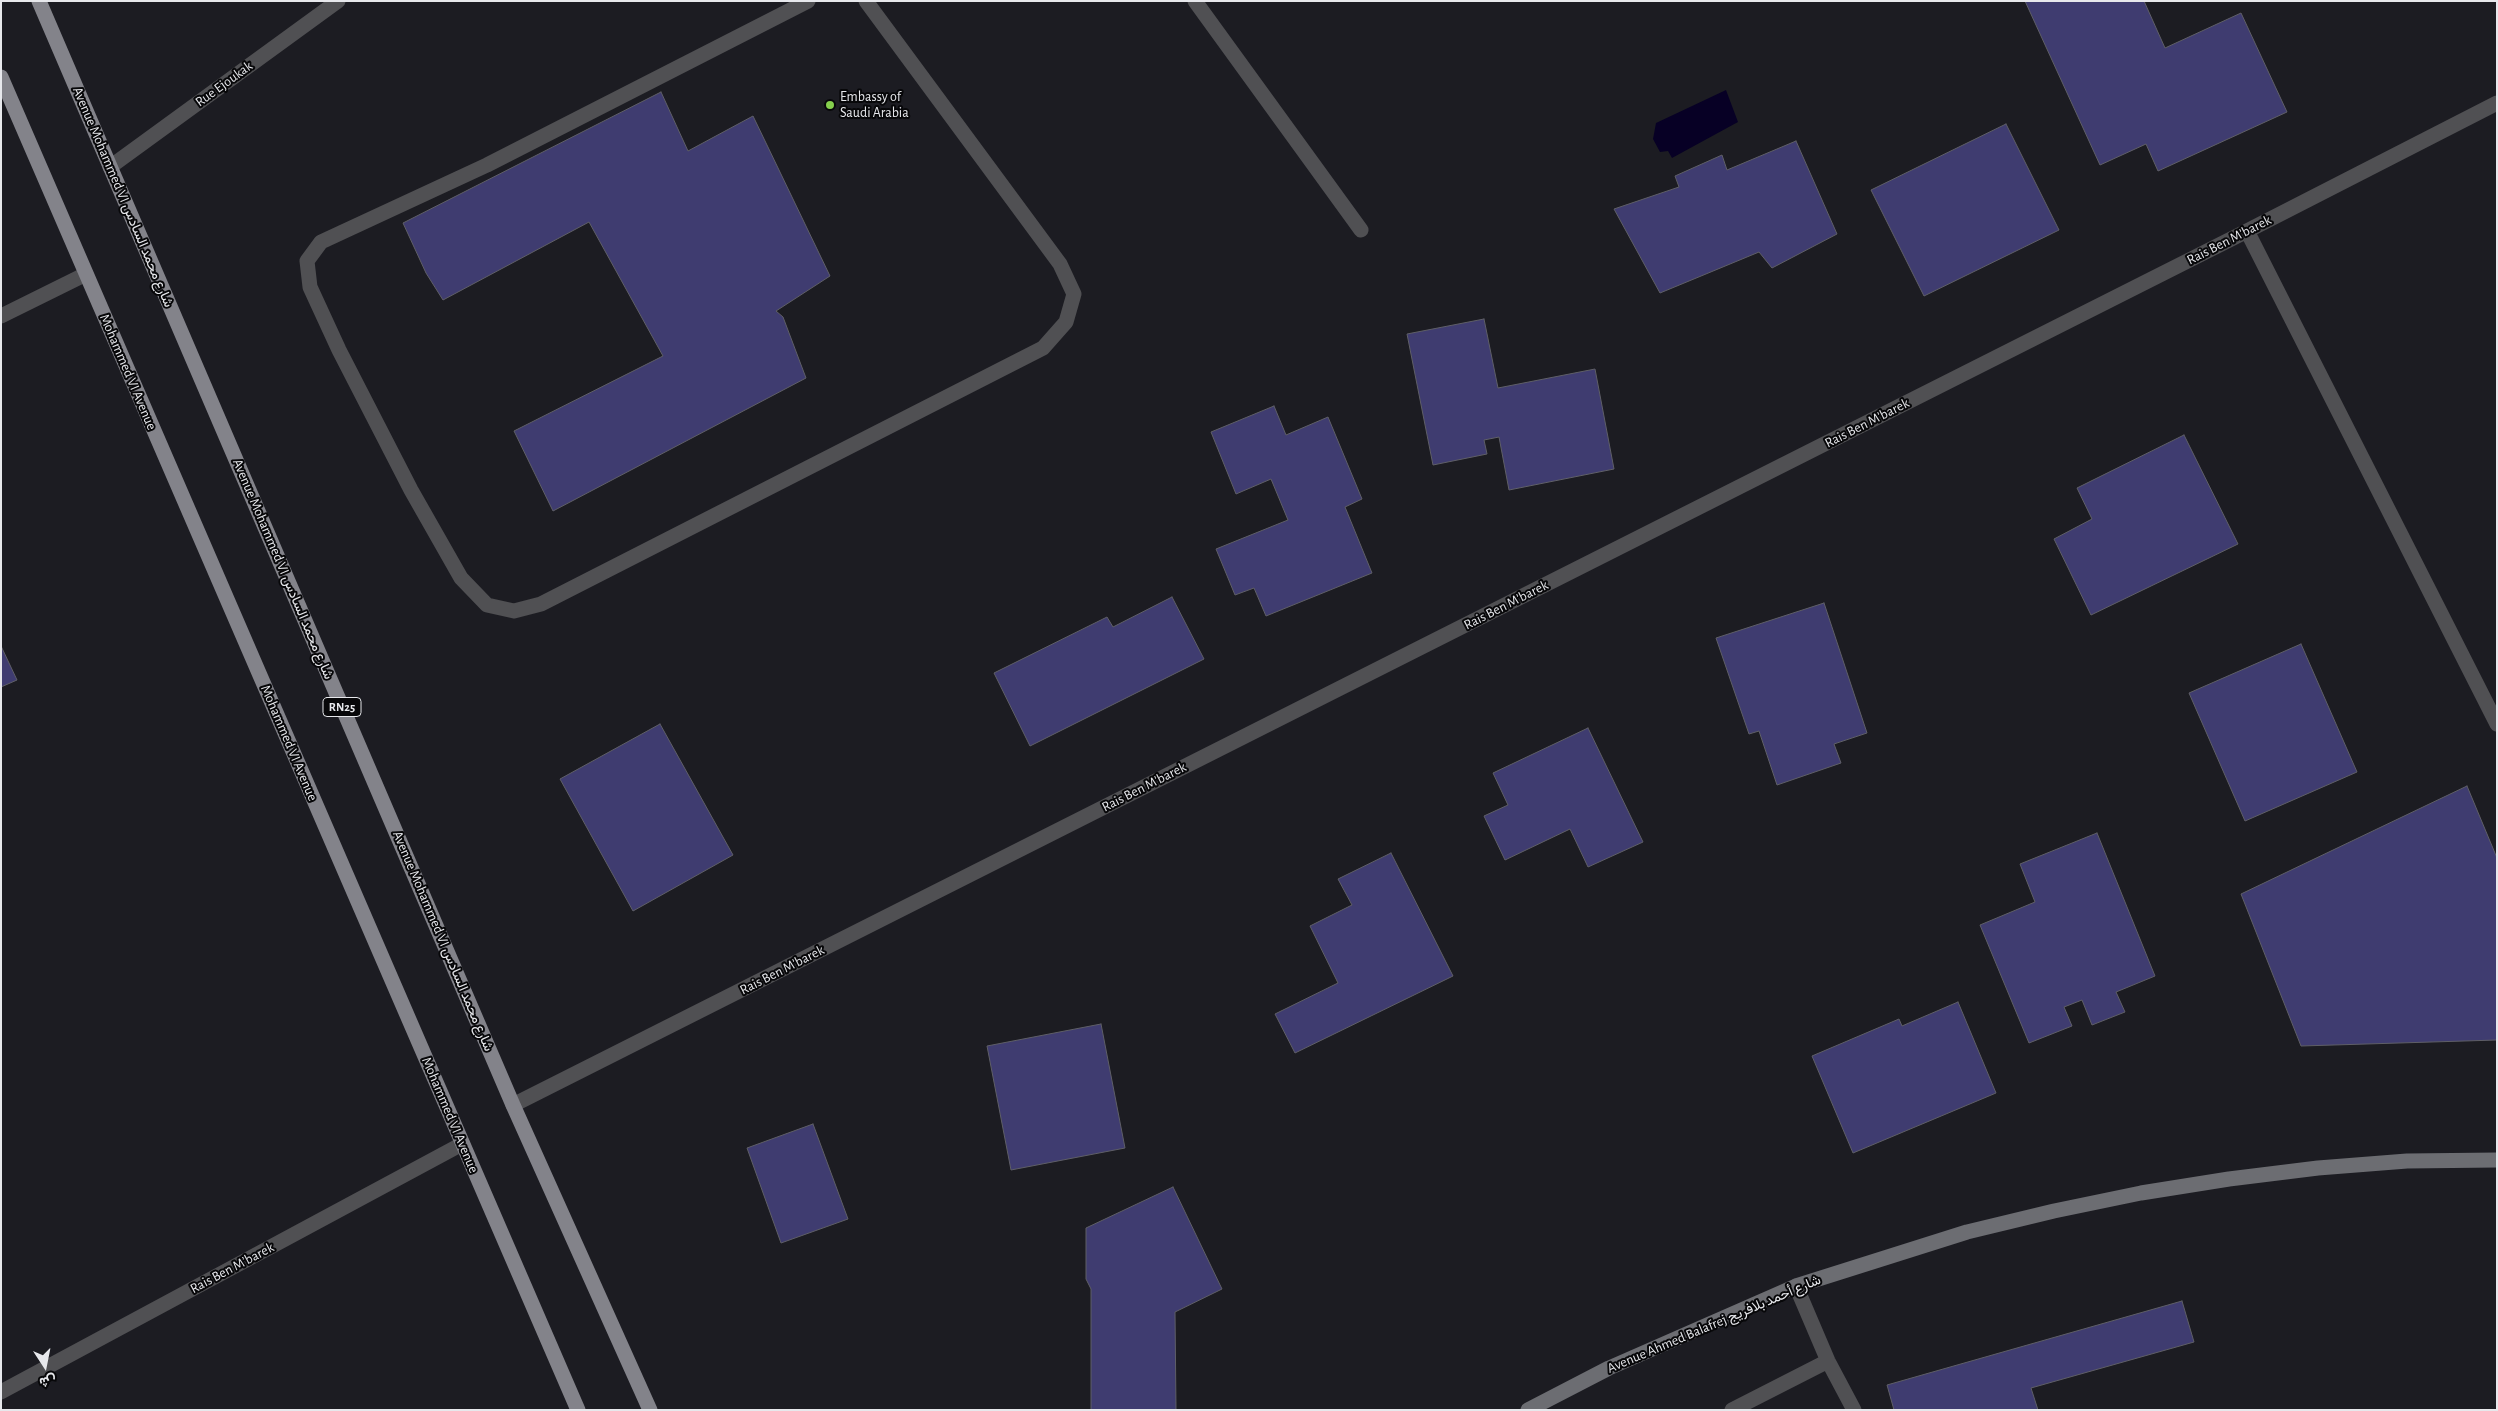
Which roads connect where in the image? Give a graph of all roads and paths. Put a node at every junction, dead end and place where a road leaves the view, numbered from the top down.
1 (39, 1) edge
2 (338, 1) edge
3 (808, 1) edge
4 (866, 1) edge
5 (1195, 1) edge
6 (1, 76) edge
7 (2497, 103) edge
8 (110, 166) junction
9 (1361, 230) dead end
10 (2247, 231) junction
11 (86, 274) junction
12 (1, 316) edge
13 (2497, 724) edge
14 (513, 1105) junction
15 (462, 1144) junction
16 (2497, 1160) edge
17 (1796, 1286) junction
18 (1828, 1361) junction
19 (1, 1392) edge
20 (578, 1410) edge
21 (650, 1410) edge
22 (1528, 1410) edge
23 (1732, 1410) edge
24 (1854, 1410) edge

1 - 8 main road, Avenue Mohammed VI شارع محمد السادس / RN25
2 - 8 street, Rue Ejoukak
3 - 4 street
5 - 9 street
6 - 11 main road, Mohammed VI Avenue
7 - 10 street, Rais Ben M’barek
8 - 14 main road, Avenue Mohammed VI شارع محمد السادس / RN25
10 - 13 street
10 - 14 street, Rais Ben M’barek
11 - 12 street
11 - 15 main road, Mohammed VI Avenue
14 - 21 main road, Avenue Mohammed VI شارع محمد السادس / RN25
15 - 19 street, Rais Ben M’barek
15 - 20 main road, Mohammed VI Avenue
16 - 17 main road, Avenue Ahmed Balafrej شارع أحمد بلافريج
17 - 18 street
17 - 22 main road, Avenue Ahmed Balafrej شارع أحمد بلافريج
18 - 23 street
18 - 24 street

